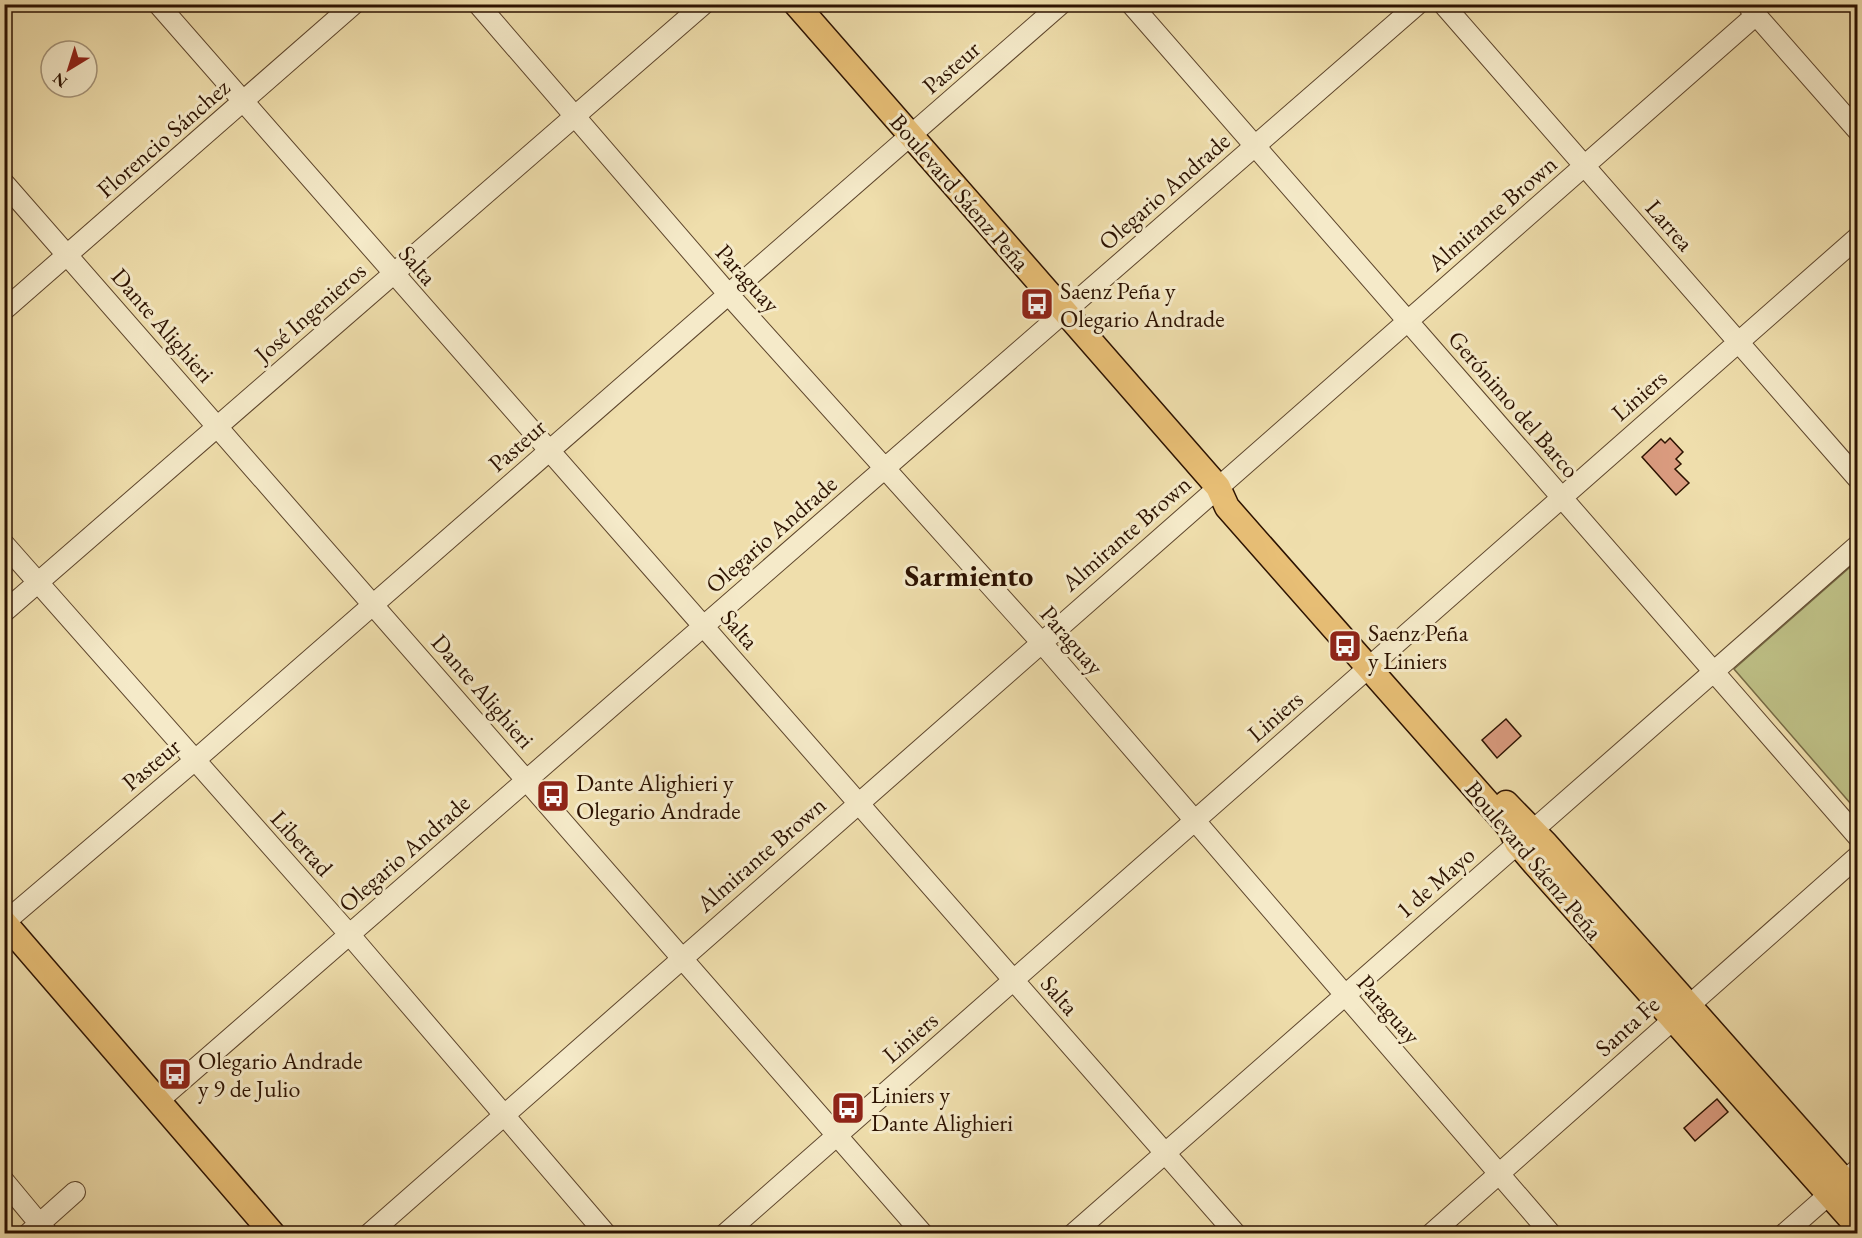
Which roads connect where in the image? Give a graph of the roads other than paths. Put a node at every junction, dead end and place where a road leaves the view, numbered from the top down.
1 (158, 4) edge
2 (354, 4) edge
3 (478, 4) edge
4 (704, 4) edge
5 (796, 4) edge
6 (1061, 4) edge
7 (1131, 4) edge
8 (1418, 4) edge
9 (1443, 4) edge
10 (1751, 10) edge
11 (243, 102) junction
12 (574, 117) junction
13 (1857, 131) edge
14 (911, 136) junction
15 (1255, 146) junction
16 (1584, 166) junction
17 (4, 183) edge
18 (1857, 237) edge
19 (67, 254) junction
20 (392, 275) junction
21 (729, 295) junction
22 (4, 310) edge
23 (1065, 312) junction
24 (1407, 321) junction
25 (1738, 342) junction
26 (218, 426) junction
27 (549, 451) junction
28 (885, 468) junction
29 (1857, 479) edge
30 (1218, 487) junction
31 (1561, 498) junction
32 (4, 544) edge
33 (1857, 545) edge
34 (37, 583) junction
35 (373, 604) junction
36 (4, 612) edge
37 (704, 626) junction
38 (1041, 642) junction
39 (1373, 663) junction
40 (1713, 672) junction
41 (194, 761) junction
42 (526, 780) junction
43 (858, 803) junction
44 (1194, 821) junction
45 (1525, 836) junction
46 (1857, 837) edge
47 (1857, 856) edge
48 (5, 922) edge
49 (349, 934) junction
50 (682, 958) junction
51 (1013, 980) junction
52 (1344, 996) junction
53 (1680, 1013) junction
54 (157, 1102) junction
55 (504, 1114) junction
56 (837, 1135) junction
57 (1165, 1152) junction
58 (1499, 1173) junction
59 (4, 1182) edge
60 (1847, 1185) edge
61 (75, 1192) dead end
62 (1857, 1227) edge
63 (39, 1230) edge
64 (273, 1233) edge
65 (369, 1233) edge
66 (606, 1233) edge
67 (725, 1233) edge
68 (922, 1233) edge
69 (1073, 1233) edge
70 (1236, 1233) edge
71 (1431, 1233) edge
72 (1551, 1233) edge
73 (1784, 1233) edge

1 - 11 street, Salta
2 - 11 street, Florencio Sánchez
3 - 12 street, Paraguay
4 - 12 street, José Ingenieros
5 - 14 main road, Boulevard Sáenz Peña
6 - 14 street, Pasteur
7 - 15 street, Gerónimo del Barco
8 - 15 street, Olegario Andrade
9 - 16 street, Larrea
10 - 13 street
10 - 16 street, Almirante Brown
11 - 19 street, Florencio Sánchez
11 - 20 street, Salta
12 - 20 street, José Ingenieros
12 - 21 street, Paraguay
14 - 21 street, Pasteur
14 - 23 main road, Boulevard Sáenz Peña
15 - 23 street, Olegario Andrade
15 - 24 street, Gerónimo del Barco
16 - 24 street, Almirante Brown
16 - 25 street, Larrea
17 - 19 street, Dante Alighieri
18 - 25 street, Liniers
19 - 22 street, Florencio Sánchez
19 - 26 street, Dante Alighieri
20 - 26 street, José Ingenieros
20 - 27 street, Salta
21 - 27 street, Pasteur
21 - 28 street, Paraguay
23 - 28 street, Olegario Andrade
23 - 30 main road, Boulevard Sáenz Peña
24 - 30 street, Almirante Brown
24 - 31 street, Gerónimo del Barco
25 - 29 street, Larrea
25 - 31 street, Liniers
26 - 34 street, José Ingenieros
26 - 35 street, Dante Alighieri
27 - 35 street, Pasteur
27 - 37 street, Salta
28 - 37 street, Olegario Andrade
28 - 38 street, Paraguay
30 - 38 street, Almirante Brown
30 - 39 main road, Boulevard Sáenz Peña
31 - 39 street, Liniers
31 - 40 street, Gerónimo del Barco
32 - 34 street, Libertad
33 - 40 street, 1 de Mayo
34 - 36 street, José Ingenieros
34 - 41 street, Libertad
35 - 41 street, Pasteur
35 - 42 street, Dante Alighieri
37 - 42 street, Olegario Andrade
37 - 43 street, Salta
38 - 43 street, Almirante Brown
38 - 44 street, Paraguay
39 - 44 street, Liniers
39 - 45 main road, Boulevard Sáenz Peña
40 - 45 street, 1 de Mayo
40 - 46 street, Gerónimo del Barco
41 - 48 street, Pasteur
41 - 49 street, Libertad
42 - 49 street, Olegario Andrade
42 - 50 street, Dante Alighieri
43 - 50 street, Almirante Brown
43 - 51 street, Salta
44 - 51 street, Liniers
44 - 52 street, Paraguay
45 - 52 street, 1 de Mayo
45 - 53 main road, Boulevard Sáenz Peña
47 - 53 street, Santa Fe
48 - 54 main road
49 - 54 street, Olegario Andrade
49 - 55 street, Libertad
50 - 55 street, Almirante Brown
50 - 56 street, Dante Alighieri
51 - 56 street, Liniers
51 - 57 street, Salta
52 - 57 street, 1 de Mayo
52 - 58 street, Paraguay
53 - 58 street, Santa Fe
53 - 60 main road, Boulevard Sáenz Peña
54 - 64 main road
55 - 65 street, Almirante Brown
55 - 66 street, Libertad
56 - 67 street, Liniers
56 - 68 street, Dante Alighieri
57 - 69 street, 1 de Mayo
57 - 70 street, Salta
58 - 71 street, Santa Fe
58 - 72 street, Paraguay
59 - 63 street
60 - 62 main road, Boulevard Sáenz Peña
60 - 73 street
61 - 63 street

